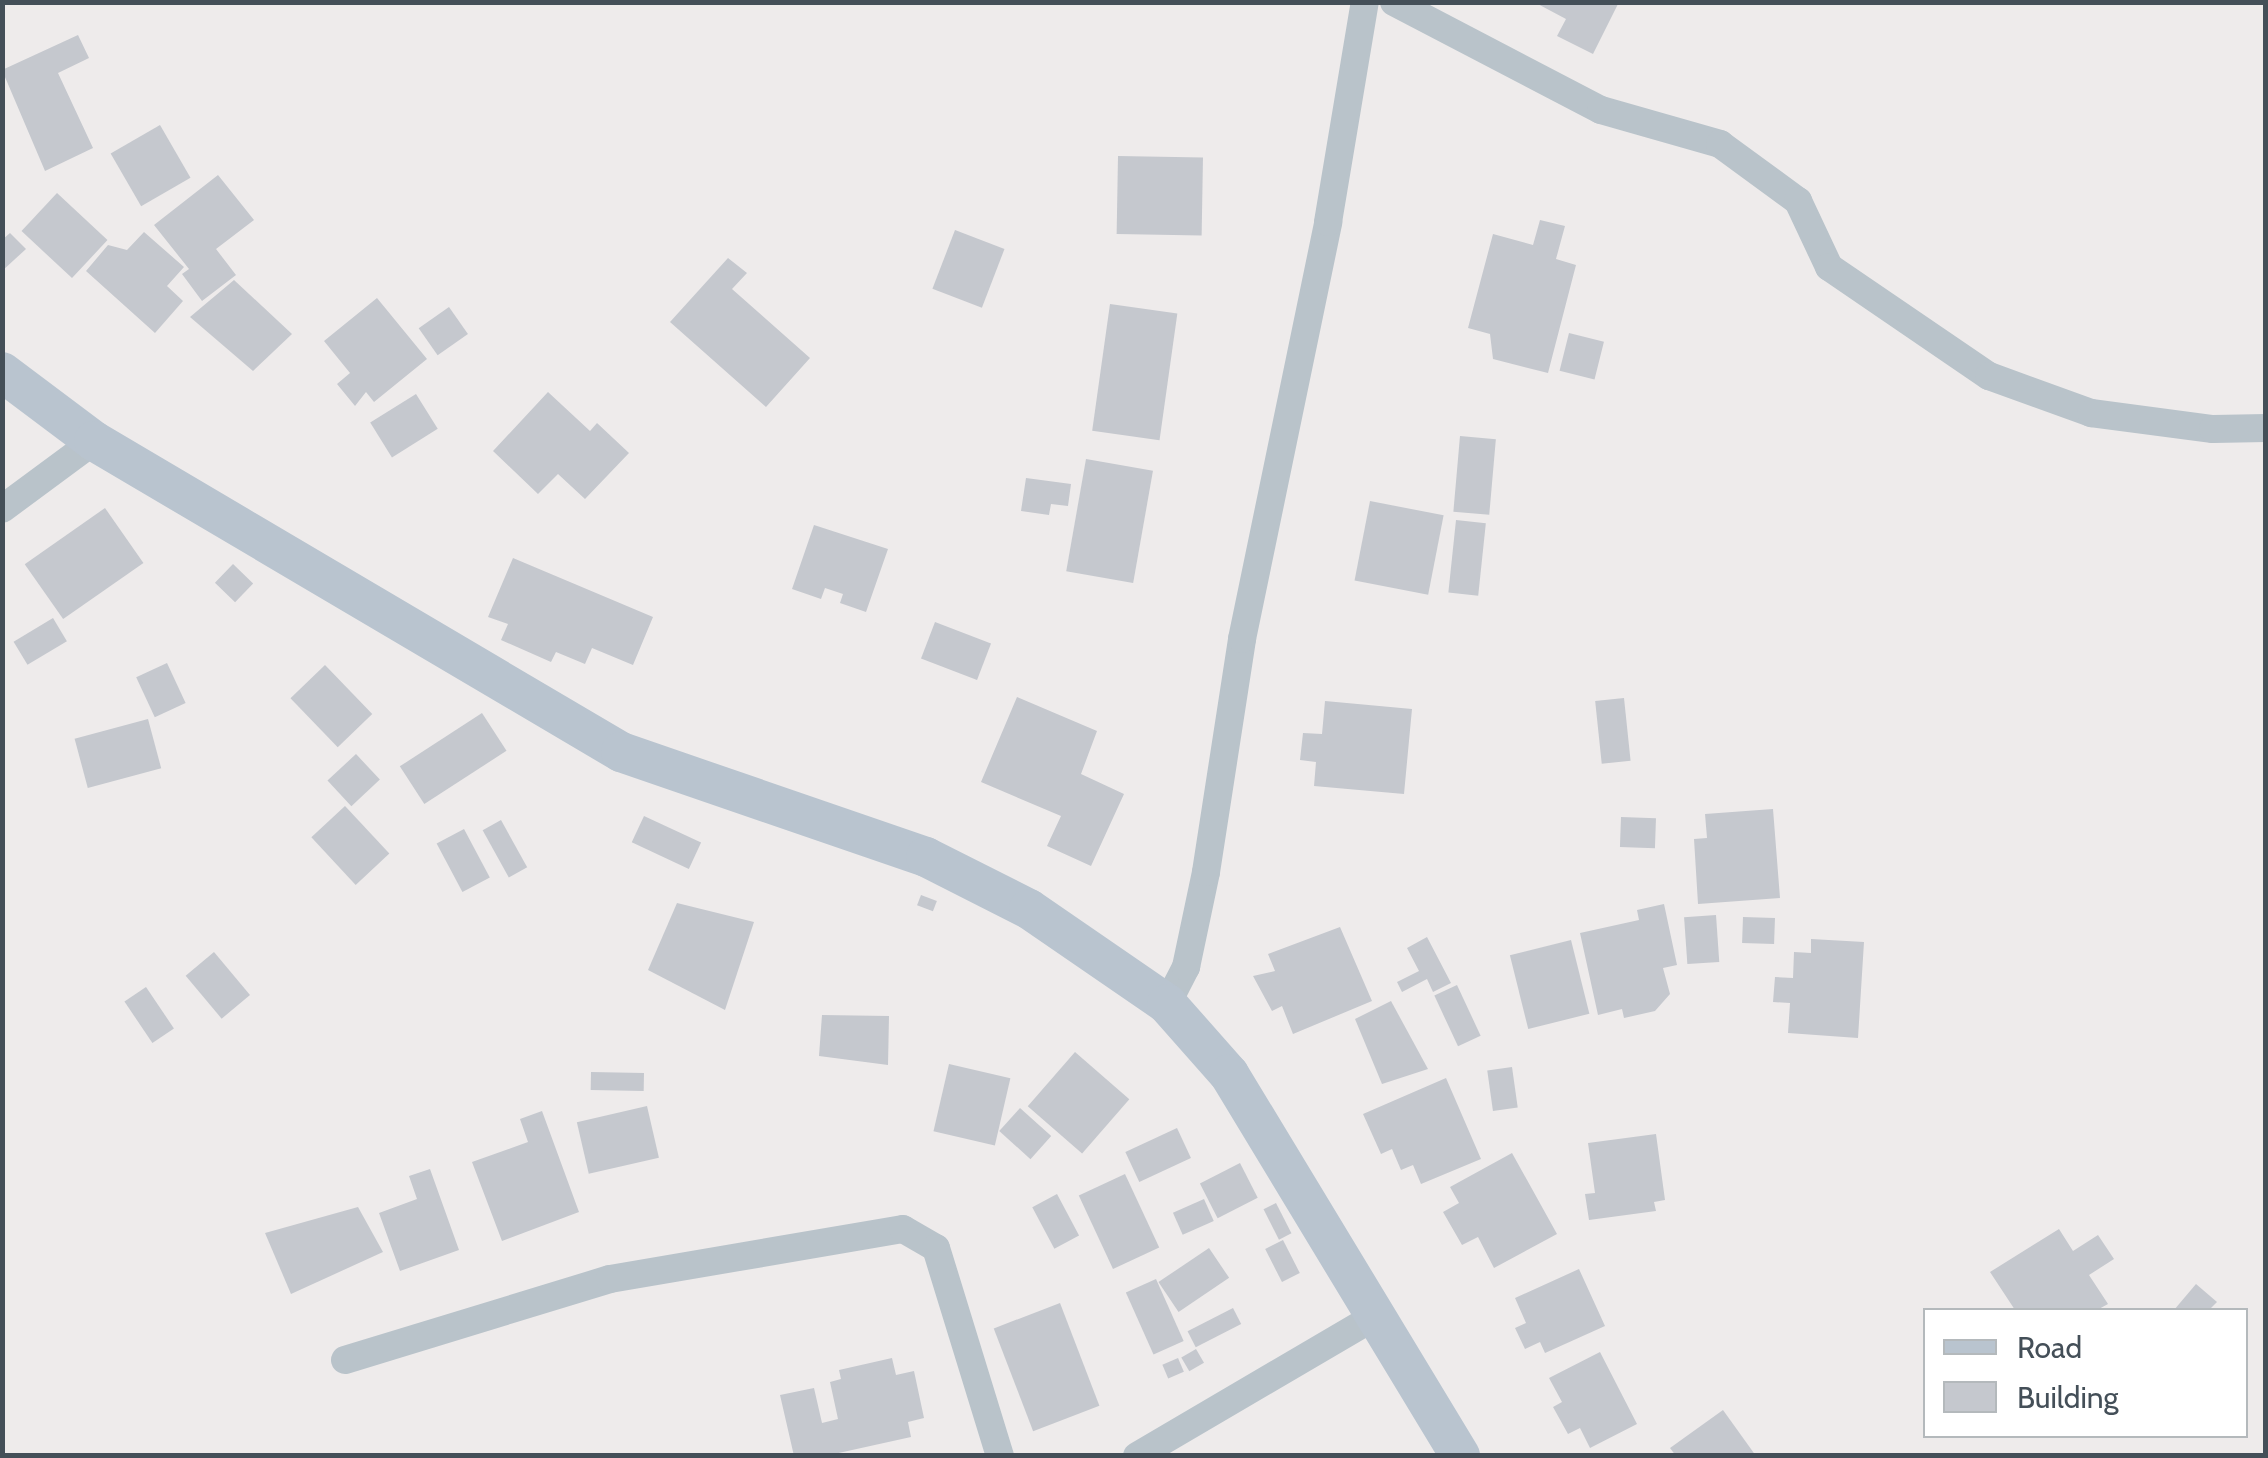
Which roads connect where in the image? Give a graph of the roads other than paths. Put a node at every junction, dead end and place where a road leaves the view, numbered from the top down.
1 (1365, 2) edge
2 (1394, 2) edge
3 (2, 372) edge
4 (2266, 428) edge
5 (94, 441) junction
6 (2, 509) edge
7 (1167, 1004) junction
8 (1377, 1314) junction
9 (344, 1360) dead end
10 (1000, 1456) edge
11 (1138, 1456) edge
12 (1460, 1456) edge

1 - 7 street
2 - 4 street
3 - 5 street
5 - 6 street
5 - 7 street
7 - 8 street
8 - 11 street
8 - 12 street
9 - 10 street

